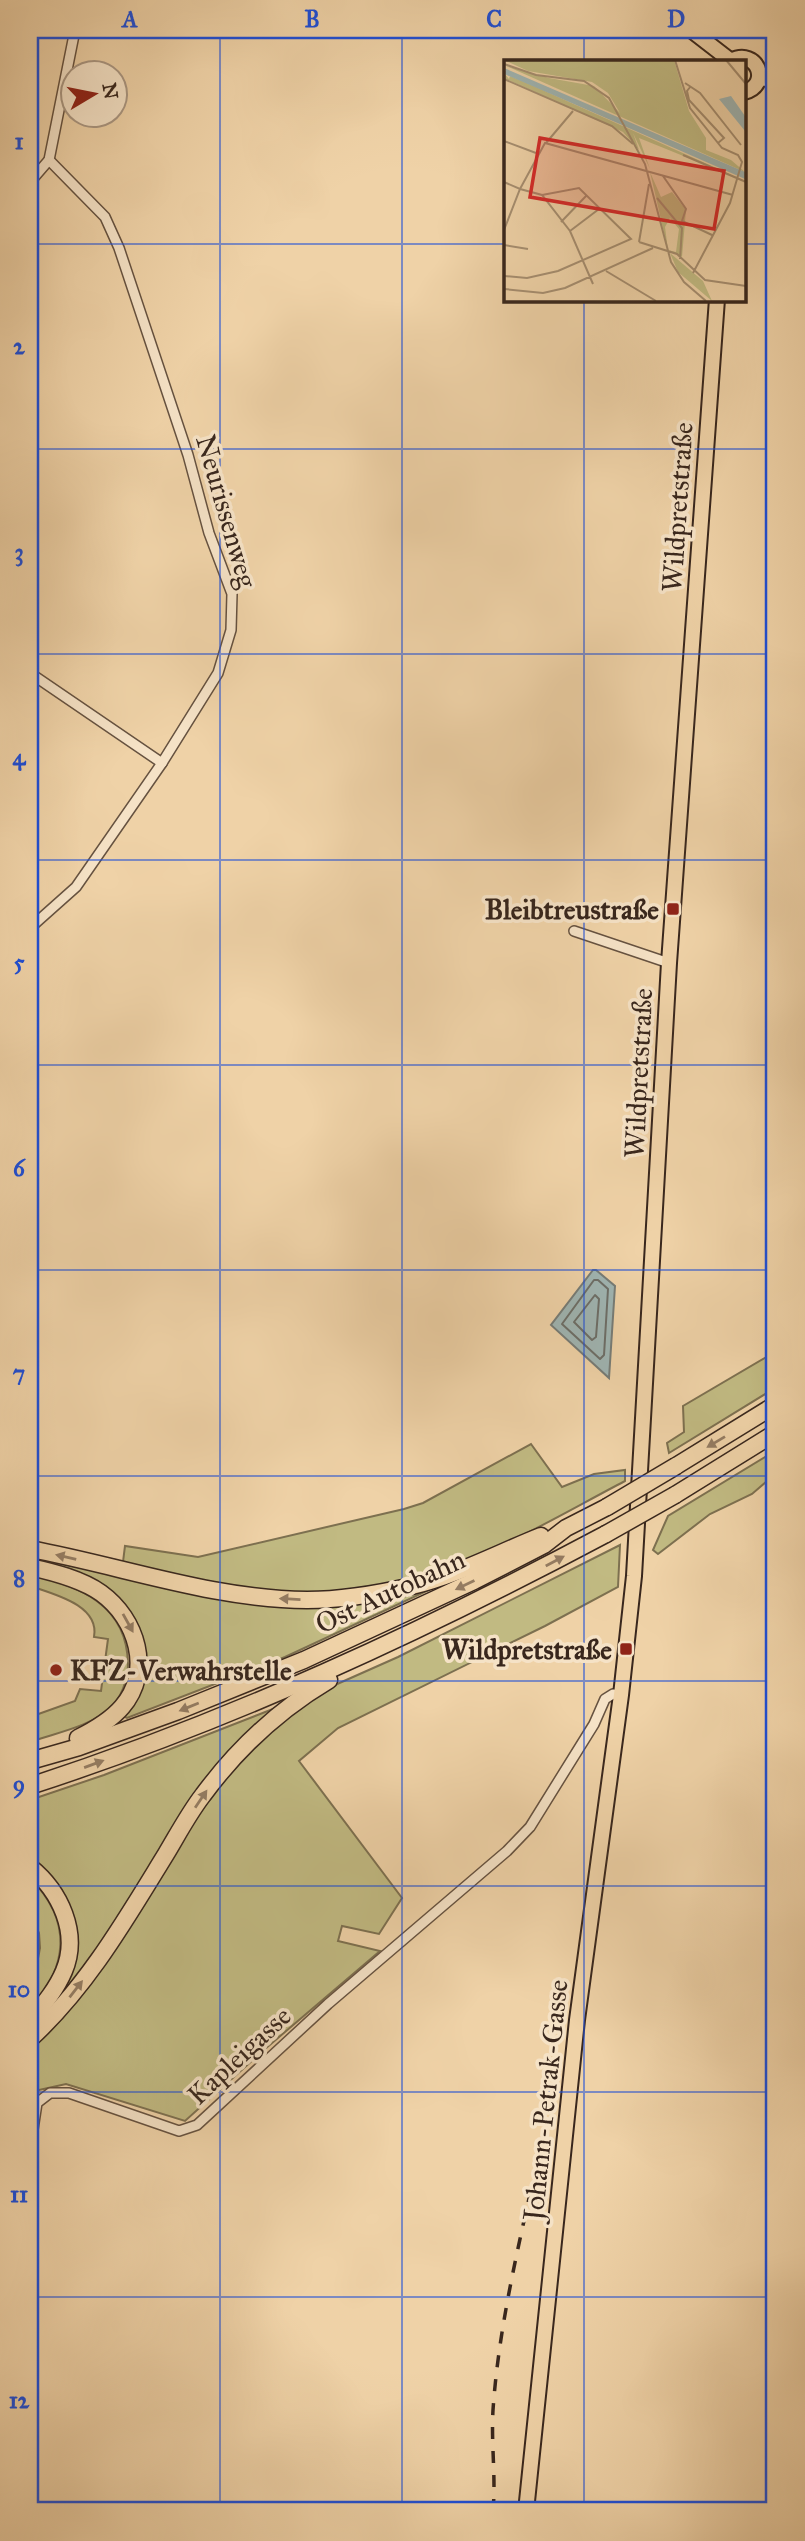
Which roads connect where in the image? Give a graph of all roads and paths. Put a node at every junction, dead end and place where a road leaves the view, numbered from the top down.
1 (75, 30) edge
2 (691, 30) edge
3 (730, 60) edge
4 (733, 60) edge
5 (759, 80) junction
6 (775, 83) edge
7 (746, 91) edge
8 (49, 160) junction
9 (30, 182) edge
10 (717, 301) edge
11 (30, 673) edge
12 (162, 763) junction
13 (30, 928) edge
14 (574, 931) dead end
15 (669, 963) junction
16 (775, 1405) edge
17 (775, 1433) edge
18 (566, 1528) junction
19 (30, 1549) edge
20 (30, 1567) edge
21 (385, 1646) junction
22 (621, 1695) junction
23 (58, 1751) junction
24 (30, 1760) edge
25 (30, 1786) edge
26 (30, 1867) edge
27 (30, 2021) edge
28 (30, 2039) edge
29 (30, 2149) edge
30 (526, 2511) edge

1 - 8 street
2 - 3 main road
4 - 5 main road
5 - 6 street
5 - 7 main road
8 - 9 street
8 - 12 street, Neurissenweg
10 - 15 main road, Wildpretstraße
11 - 12 street
12 - 13 street, Neurissenweg
14 - 15 street
15 - 22 main road, Wildpretstraße
16 -> 18 highway, Ost Autobahn, bridge
21 -> 17 highway, Ost Autobahn, bridge
18 -> 19 highway
18 -> 23 highway, Ost Autobahn
20 -> 23 highway
25 -> 21 highway, Ost Autobahn
28 -> 21 highway
22 - 29 street, Kapleigasse
22 - 30 main road, Johann-Petrak-Gasse
23 - 24 highway, Ost Autobahn
26 - 27 highway

